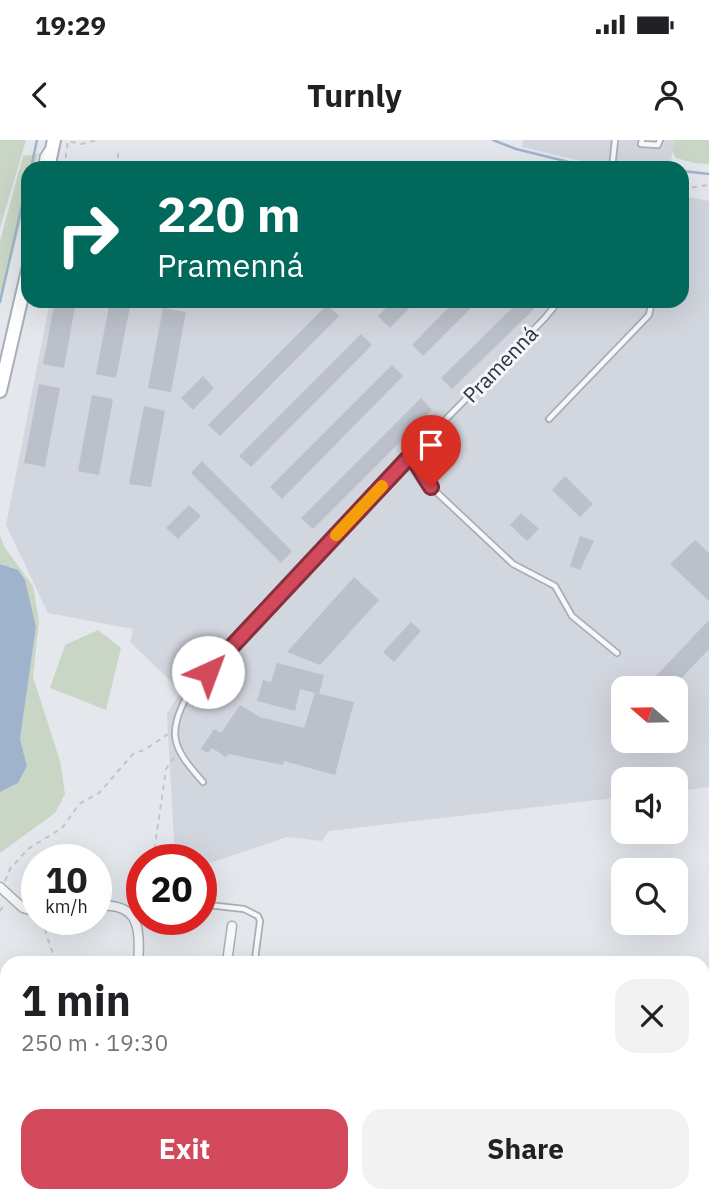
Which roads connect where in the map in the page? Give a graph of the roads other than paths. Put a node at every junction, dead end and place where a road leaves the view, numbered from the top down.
1 (53, 140) edge
2 (615, 140) edge
3 (642, 140) edge
4 (660, 140) edge
5 (42, 161) edge
6 (49, 161) edge
7 (613, 161) edge
8 (21, 301) edge
9 (553, 308) edge
10 (650, 308) edge
11 (0, 391) edge
12 (549, 419) dead end
13 (411, 455) junction
14 (617, 653) dead end
15 (203, 782) dead end
16 (1, 888) edge
17 (112, 905) edge
18 (21, 906) edge
19 (217, 906) edge
20 (232, 926) dead end
21 (138, 956) edge
22 (228, 956) edge
23 (254, 956) edge

1 - 5 lane
1 - 6 main road
2 - 7 lane
3 - 4 lane
8 - 11 main road
9 - 13 lane, Pramenná
10 - 12 lane
13 - 14 lane
13 - 15 lane, Pramenná
16 - 18 street
17 - 21 street
19 - 23 lane
20 - 22 street

